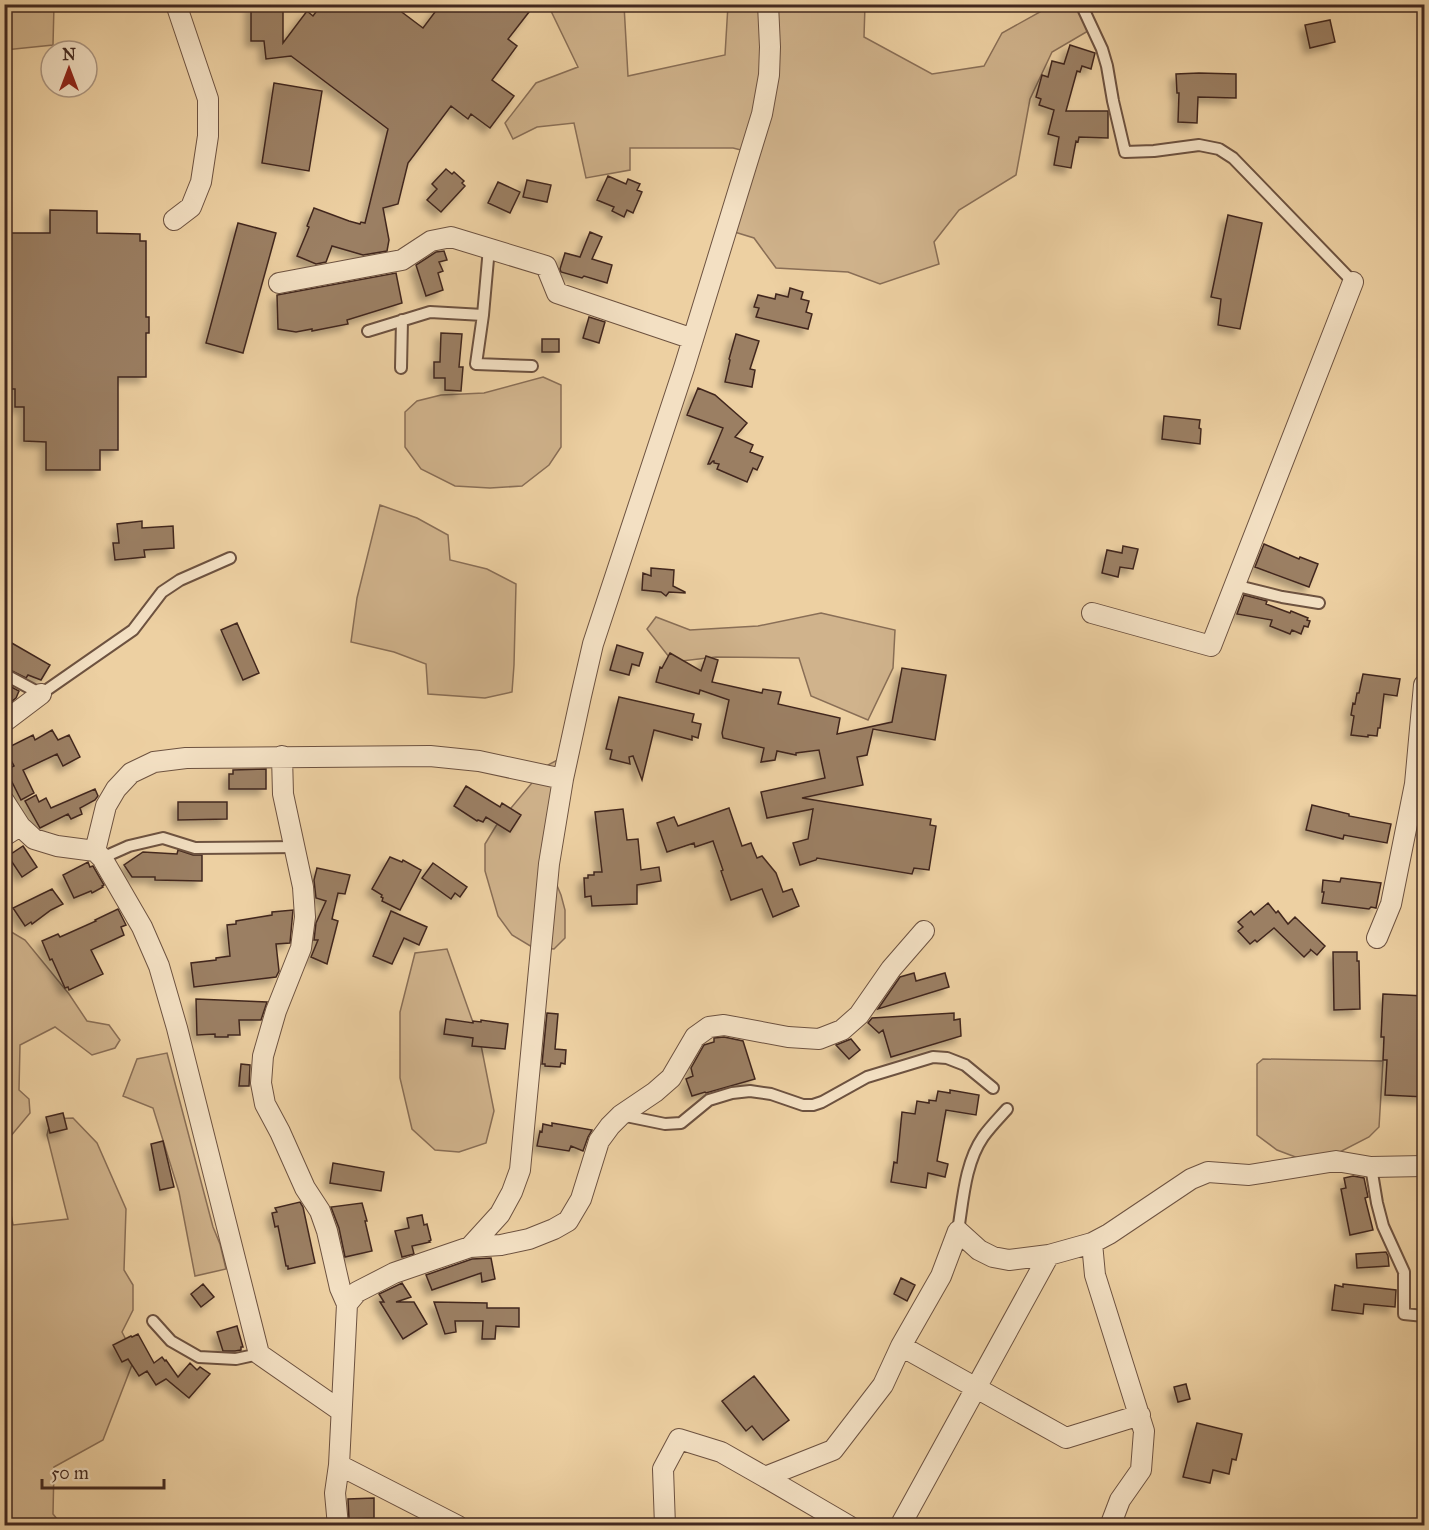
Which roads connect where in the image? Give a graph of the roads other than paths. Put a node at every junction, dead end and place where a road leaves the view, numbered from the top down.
1 (176, 4) edge
2 (768, 4) edge
3 (1081, 4) edge
4 (174, 220) dead end
5 (489, 248) junction
6 (1353, 282) joint
7 (279, 283) dead end
8 (483, 315) junction
9 (402, 320) junction
10 (368, 331) dead end
11 (693, 339) junction
12 (532, 366) dead end
13 (401, 368) dead end
14 (230, 558) dead end
15 (1234, 585) junction
16 (1319, 603) dead end
17 (1092, 613) dead end
18 (4, 674) edge
19 (1425, 685) edge
20 (41, 694) junction
21 (4, 722) edge
22 (282, 756) junction
23 (563, 779) junction
24 (4, 801) edge
25 (12, 831) edge
26 (295, 847) junction
27 (98, 855) junction
28 (924, 931) dead end
29 (1377, 938) dead end
30 (993, 1088) dead end
31 (1007, 1109) dead end
32 (621, 1115) junction
33 (1425, 1166) edge
34 (1371, 1167) junction
35 (958, 1231) junction
36 (1092, 1243) junction
37 (470, 1247) junction
38 (1049, 1255) junction
39 (347, 1304) junction
40 (1425, 1316) edge
41 (153, 1322) dead end
42 (901, 1346) junction
43 (259, 1354) junction
44 (976, 1387) junction
45 (340, 1411) junction
46 (1140, 1415) junction
47 (339, 1465) junction
48 (765, 1477) junction
49 (338, 1526) edge
50 (458, 1526) edge
51 (665, 1526) edge
52 (849, 1526) edge
53 (900, 1526) edge
54 (1112, 1526) edge

1 - 4 street
2 - 11 street
3 - 6 lane
5 - 7 street
5 - 8 lane
5 - 11 street
6 - 15 street
8 - 9 lane
8 - 12 lane
9 - 10 lane
9 - 13 lane
11 - 23 street
14 - 20 lane
15 - 16 lane
15 - 17 street
18 - 20 lane
19 - 29 street
20 - 21 street
22 - 23 street
22 - 26 street
22 - 27 street
23 - 37 street
24 - 25 street
25 - 27 street
26 - 27 lane
26 - 39 street
27 - 43 street
28 - 32 street
30 - 32 lane
31 - 35 lane
32 - 37 street
33 - 34 street
34 - 36 street
34 - 40 lane
35 - 38 street
35 - 42 street
36 - 38 street
36 - 46 street
37 - 39 street
38 - 44 street
39 - 45 street
41 - 43 lane
42 - 44 street
42 - 48 street
43 - 45 street
44 - 46 street
44 - 53 street
45 - 47 street
46 - 54 street
47 - 49 street
47 - 50 street
48 - 51 street
48 - 52 street

